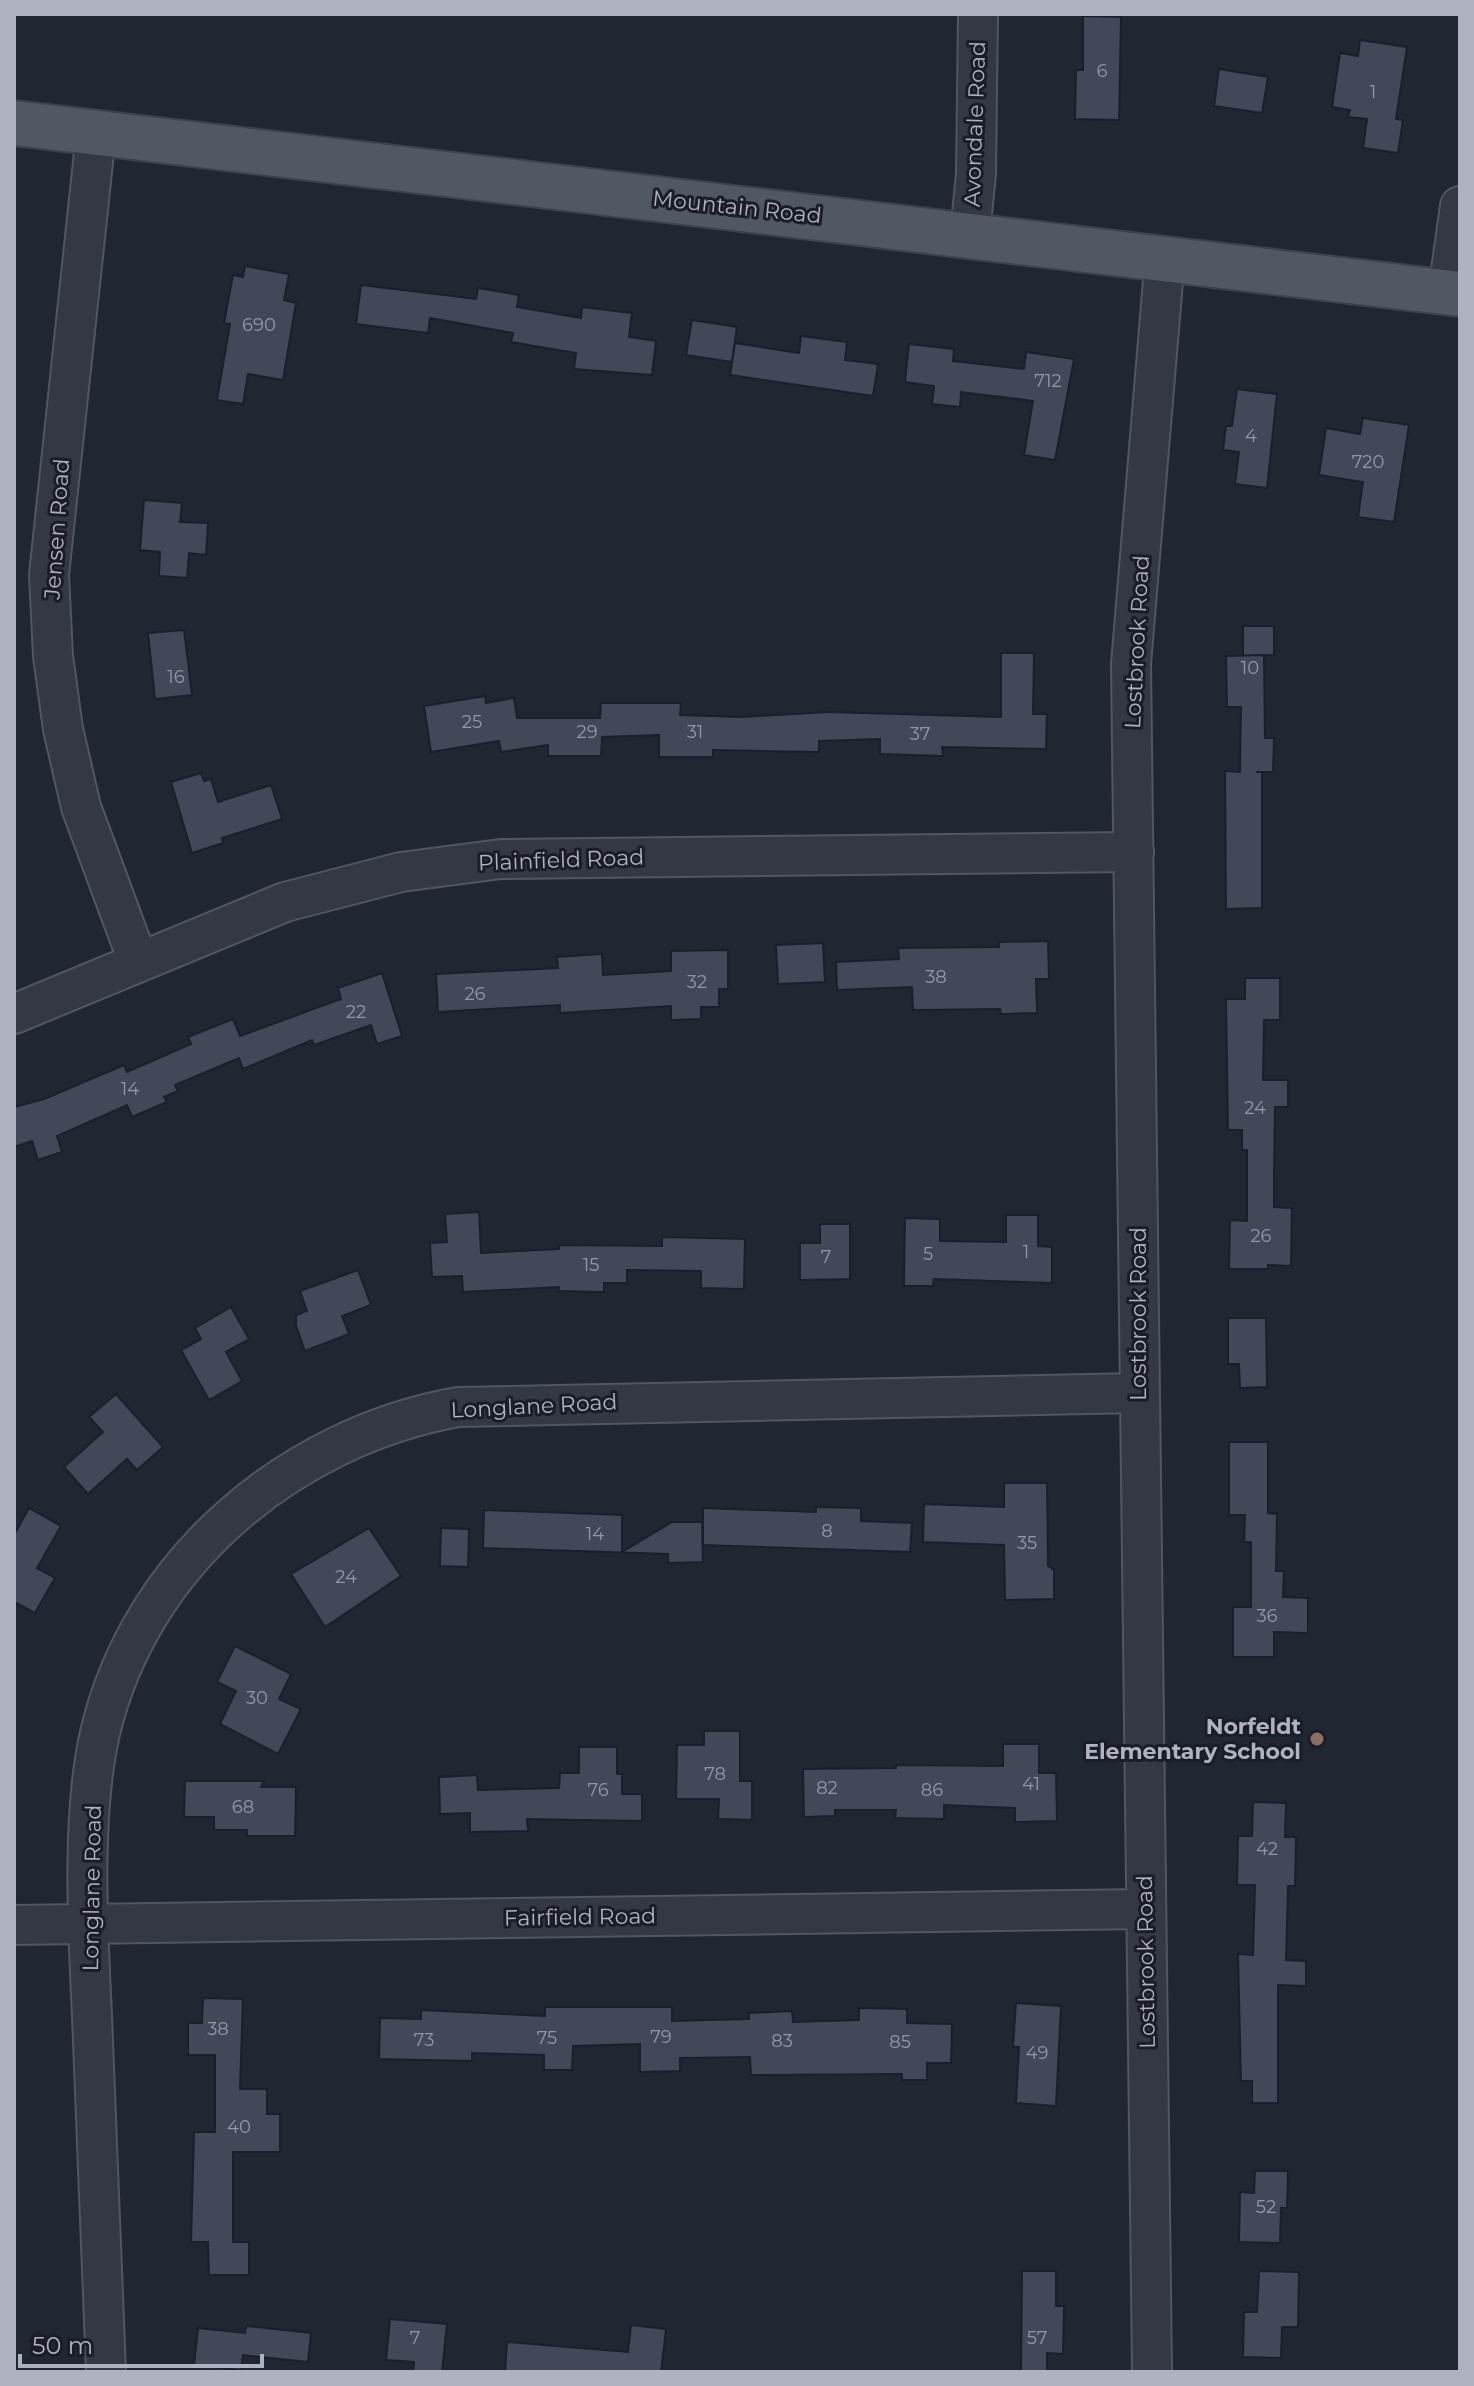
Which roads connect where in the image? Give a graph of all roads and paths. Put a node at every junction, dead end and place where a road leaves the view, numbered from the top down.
1 (978, 14) edge
2 (14, 123) edge
3 (96, 134) junction
4 (1460, 206) edge
5 (970, 233) junction
6 (1165, 257) junction
7 (1454, 293) edge
8 (1134, 852) junction
9 (138, 961) junction
10 (14, 1014) edge
11 (1138, 1393) junction
12 (1146, 1909) junction
13 (88, 1924) junction
14 (14, 1925) edge
15 (106, 2372) edge
16 (1152, 2372) edge

1 - 5 street, Avondale Road
2 - 3 main road, Mountain Road
3 - 5 main road, Mountain Road
3 - 9 street, Jensen Road
4 - 7 street
5 - 6 main road, Mountain Road
6 - 7 main road, Mountain Road
6 - 8 street, Lostbrook Road
8 - 9 street, Plainfield Road
8 - 11 street, Lostbrook Road
9 - 10 street, Plainfield Road
11 - 12 street, Lostbrook Road
11 - 13 street, Longlane Road
12 - 13 street, Fairfield Road
12 - 16 street, Lostbrook Road
13 - 14 street, Fairfield Road
13 - 15 street, Longlane Road

